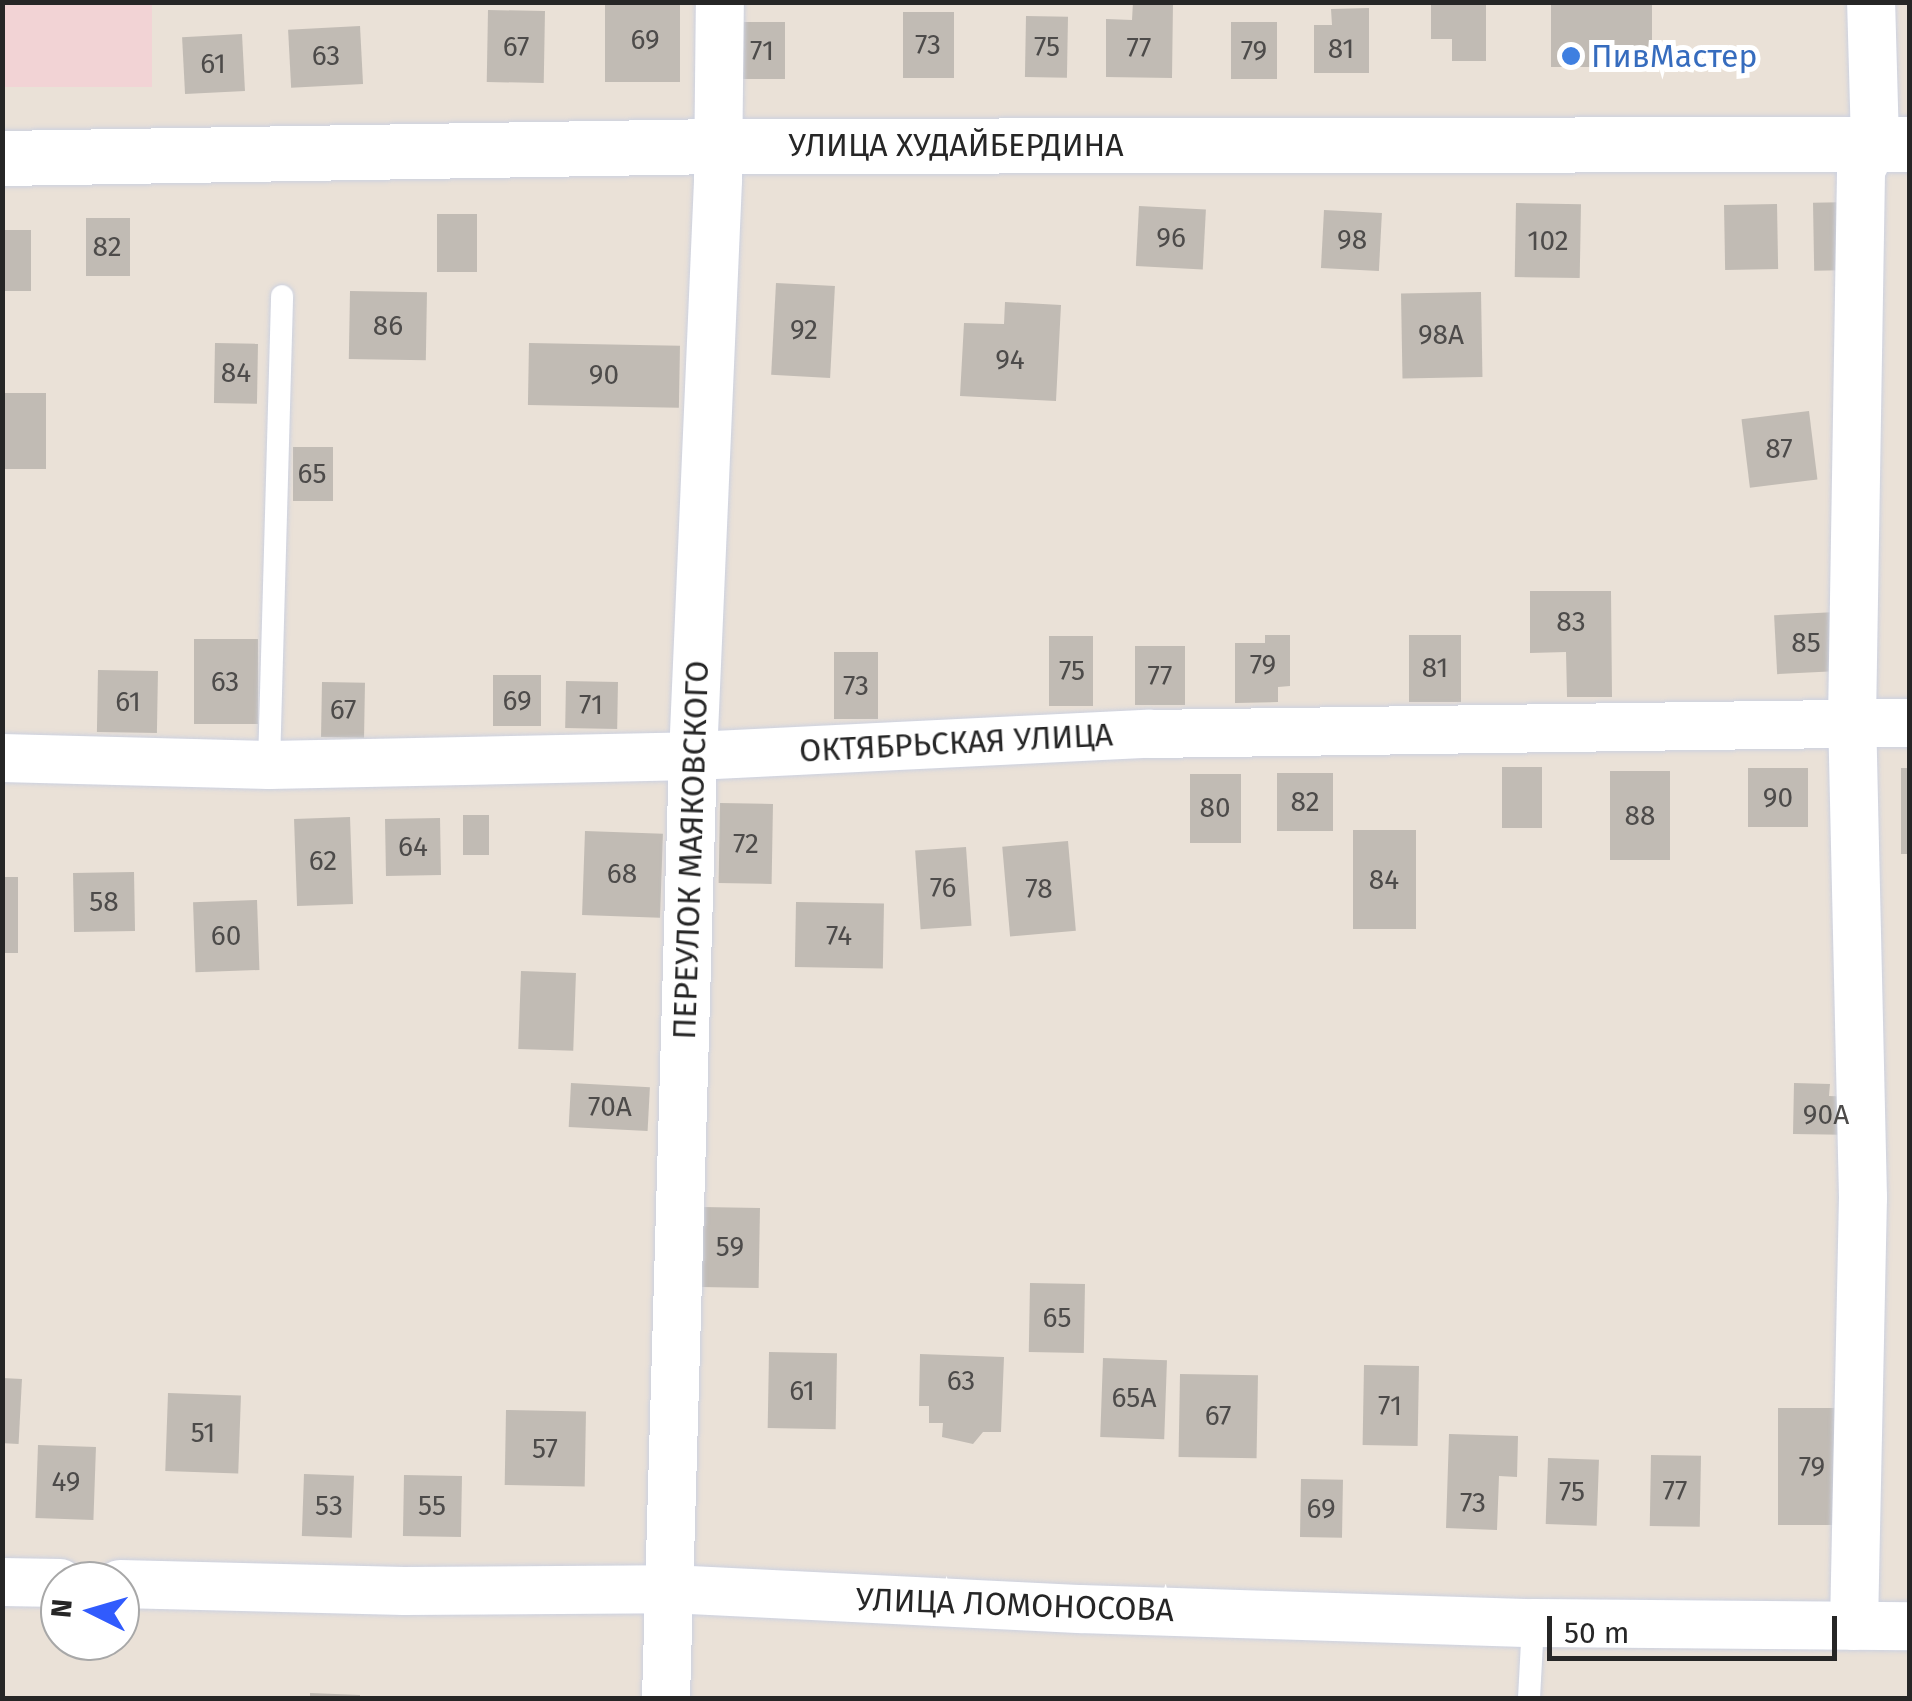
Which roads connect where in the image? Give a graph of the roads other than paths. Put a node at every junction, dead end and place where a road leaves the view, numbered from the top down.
1 (720, 2) edge
2 (1871, 2) edge
3 (1892, 143) edge
4 (718, 146) junction
5 (2, 158) edge
6 (282, 296) dead end
7 (1852, 722) junction
8 (1910, 723) edge
9 (694, 756) junction
10 (2, 758) edge
11 (269, 766) junction
12 (2, 1582) edge
13 (40, 1583) edge
14 (140, 1584) edge
15 (668, 1590) junction
16 (1533, 1623) junction
17 (1854, 1626) junction
18 (1910, 1626) edge
19 (666, 1698) edge
20 (1529, 1698) edge

1 - 4 street, ПЕРЕУЛОК МАЯКОВСКОГО
2 - 3 street
3 - 4 street, УЛИЦА ХУДАЙБЕРДИНА
3 - 7 street
4 - 5 street, УЛИЦА ХУДАЙБЕРДИНА
4 - 9 street, ПЕРЕУЛОК МАЯКОВСКОГО
6 - 11 lane
7 - 8 street, ОКТЯБРЬСКАЯ УЛИЦА
7 - 9 street, ОКТЯБРЬСКАЯ УЛИЦА
7 - 17 street
9 - 11 street, ОКТЯБРЬСКАЯ УЛИЦА
9 - 15 street, ПЕРЕУЛОК МАЯКОВСКОГО
10 - 11 street, ОКТЯБРЬСКАЯ УЛИЦА
12 - 13 street
14 - 15 street, УЛИЦА ЛОМОНОСОВА
15 - 16 street, УЛИЦА ЛОМОНОСОВА
15 - 19 street, ПЕРЕУЛОК МАЯКОВСКОГО
16 - 17 street, УЛИЦА ЛОМОНОСОВА
16 - 20 lane
17 - 18 street, УЛИЦА ЛОМОНОСОВА

